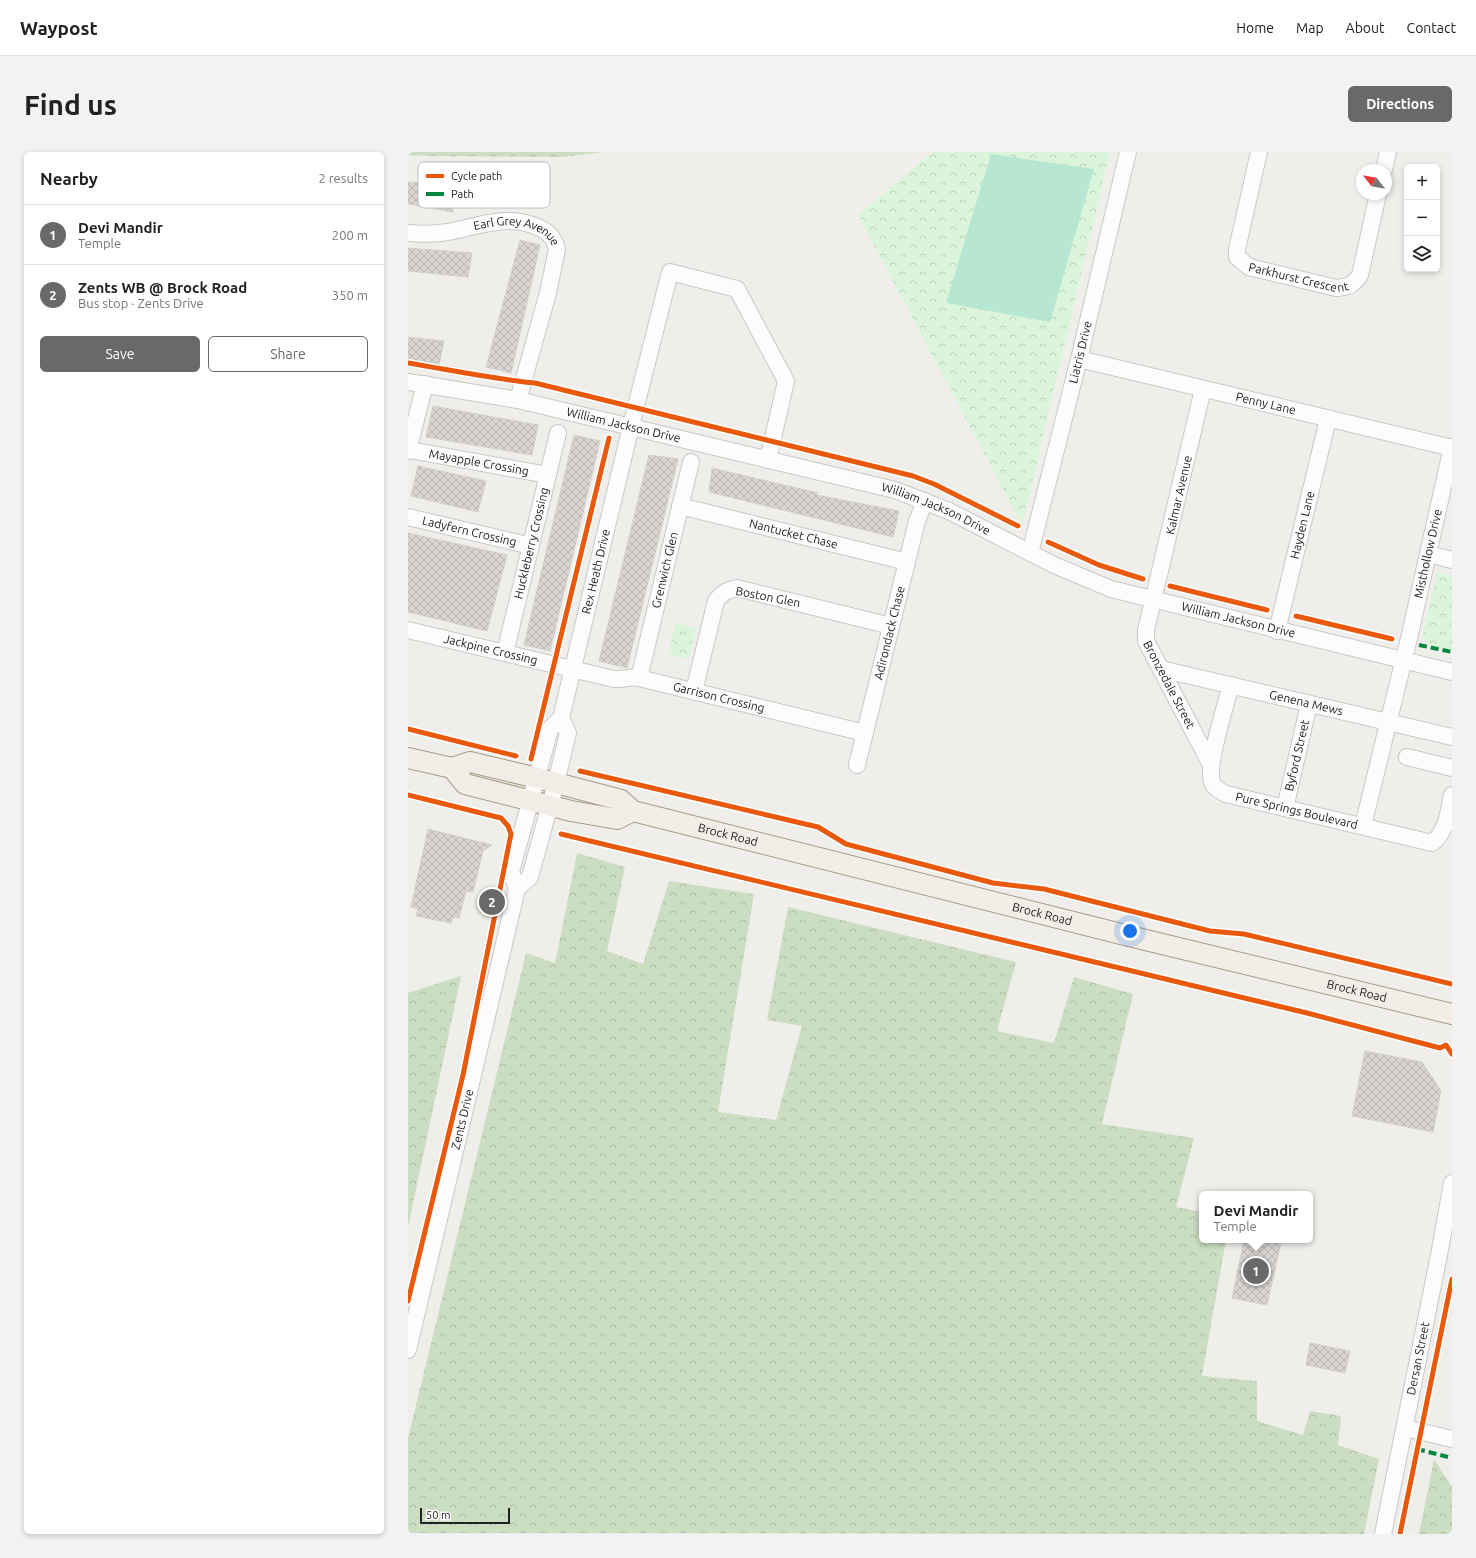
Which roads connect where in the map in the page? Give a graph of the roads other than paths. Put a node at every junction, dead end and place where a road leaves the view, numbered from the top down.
1 (1128, 152) edge
2 (1259, 152) edge
3 (1388, 152) edge
4 (1385, 164) edge
5 (1377, 200) edge
6 (408, 233) edge
7 (1079, 359) junction
8 (408, 382) edge
9 (425, 384) junction
10 (1204, 389) junction
11 (518, 400) junction
12 (1328, 419) junction
13 (631, 426) junction
14 (558, 433) dead end
15 (1452, 447) edge
16 (409, 451) edge
17 (768, 460) junction
18 (691, 462) dead end
19 (548, 475) junction
20 (925, 500) junction
21 (680, 506) junction
22 (408, 517) edge
23 (531, 546) junction
24 (1030, 553) junction
25 (1428, 554) junction
26 (1452, 560) edge
27 (907, 562) junction
28 (1154, 601) junction
29 (891, 626) junction
30 (408, 630) edge
31 (1277, 631) junction
32 (505, 653) junction
33 (1403, 661) junction
34 (573, 669) junction
35 (1161, 669) junction
36 (1452, 672) edge
37 (639, 678) junction
38 (1231, 685) junction
39 (694, 691) junction
40 (1309, 704) junction
41 (562, 718) junction
42 (1388, 722) junction
43 (865, 733) junction
44 (1452, 737) edge
45 (1407, 757) dead end
46 (408, 758) edge
47 (857, 765) dead end
48 (1211, 765) junction
49 (452, 768) junction
50 (1452, 768) edge
51 (537, 778) junction
52 (556, 783) junction
53 (1452, 795) edge
54 (530, 801) junction
55 (550, 806) junction
56 (1285, 808) junction
57 (633, 811) junction
58 (1363, 826) junction
59 (517, 889) junction
60 (1452, 1014) edge
61 (1452, 1183) edge
62 (1448, 1232) edge
63 (408, 1350) edge
64 (1405, 1428) junction
65 (1452, 1440) edge
66 (1383, 1534) edge

1 - 7 street, Liatris Drive
2 - 5 street, Parkhurst Crescent
3 - 4 street
6 - 11 street, Earl Grey Avenue
7 - 10 street, Penny Lane
7 - 24 street, Liatris Drive
8 - 9 street, William Jackson Drive
9 - 11 street, William Jackson Drive
9 - 16 street
10 - 12 street, Penny Lane
10 - 28 street, Kalmar Avenue
11 - 13 street, William Jackson Drive
12 - 15 street, Penny Lane
12 - 31 street, Hayden Lane
13 - 17 street, William Jackson Drive
13 - 17 street, Rex Heath Drive
13 - 34 street, Rex Heath Drive
14 - 19 street, Huckleberry Crossing
15 - 25 street, Misthollow Drive
16 - 19 street, Mayapple Crossing
17 - 20 street, William Jackson Drive
18 - 21 street, Grenwich Glen
19 - 23 street, Huckleberry Crossing
20 - 24 street, William Jackson Drive
20 - 27 street, Adirondack Chase
21 - 27 street, Nantucket Chase
21 - 37 street, Grenwich Glen
22 - 23 street, Ladyfern Crossing
23 - 32 street, Huckleberry Crossing
24 - 28 street, William Jackson Drive
25 - 26 street
25 - 33 street, Misthollow Drive
27 - 29 street, Adirondack Chase
28 - 31 street, William Jackson Drive
28 - 35 street, Bronzedale Street
29 - 39 street, Boston Glen
29 - 43 street, Adirondack Chase
30 - 32 street, Jackpine Crossing
31 - 33 street, William Jackson Drive
32 - 34 street, Jackpine Crossing
33 - 36 street, William Jackson Drive
33 - 42 street, Pure Springs Boulevard
34 - 37 street, Garrison Crossing
34 - 41 street, Rex Heath Drive
35 - 38 street, Genena Mews
35 - 48 street, Bronzedale Street
37 - 39 street, Garrison Crossing
38 - 40 street, Genena Mews
38 - 48 street, Pure Springs Boulevard
39 - 43 street, Garrison Crossing
40 - 42 street, Genena Mews
40 - 56 street, Byford Street
41 - 51 street, Rex Heath Drive
41 - 52 street, Rex Heath Drive
42 - 44 street, Genena Mews
42 - 58 street, Pure Springs Boulevard
43 - 47 street, Adirondack Chase
45 - 50 street
46 - 49 main road, Brock Road
48 - 56 street, Pure Springs Boulevard
49 - 51 main road, Brock Road
49 - 54 main road
51 - 52 main road, Brock Road
51 - 54 street, Zents Drive
52 - 55 street
52 - 57 main road, Brock Road
53 - 58 street
54 - 55 main road
54 - 59 street, Zents Drive
55 - 57 main road
55 - 59 street
56 - 58 street, Pure Springs Boulevard
57 - 60 main road, Brock Road
59 - 63 street, Zents Drive
61 - 62 street, Dersan Street
62 - 64 street, Dersan Street
64 - 65 street
64 - 66 street, Dersan Street

